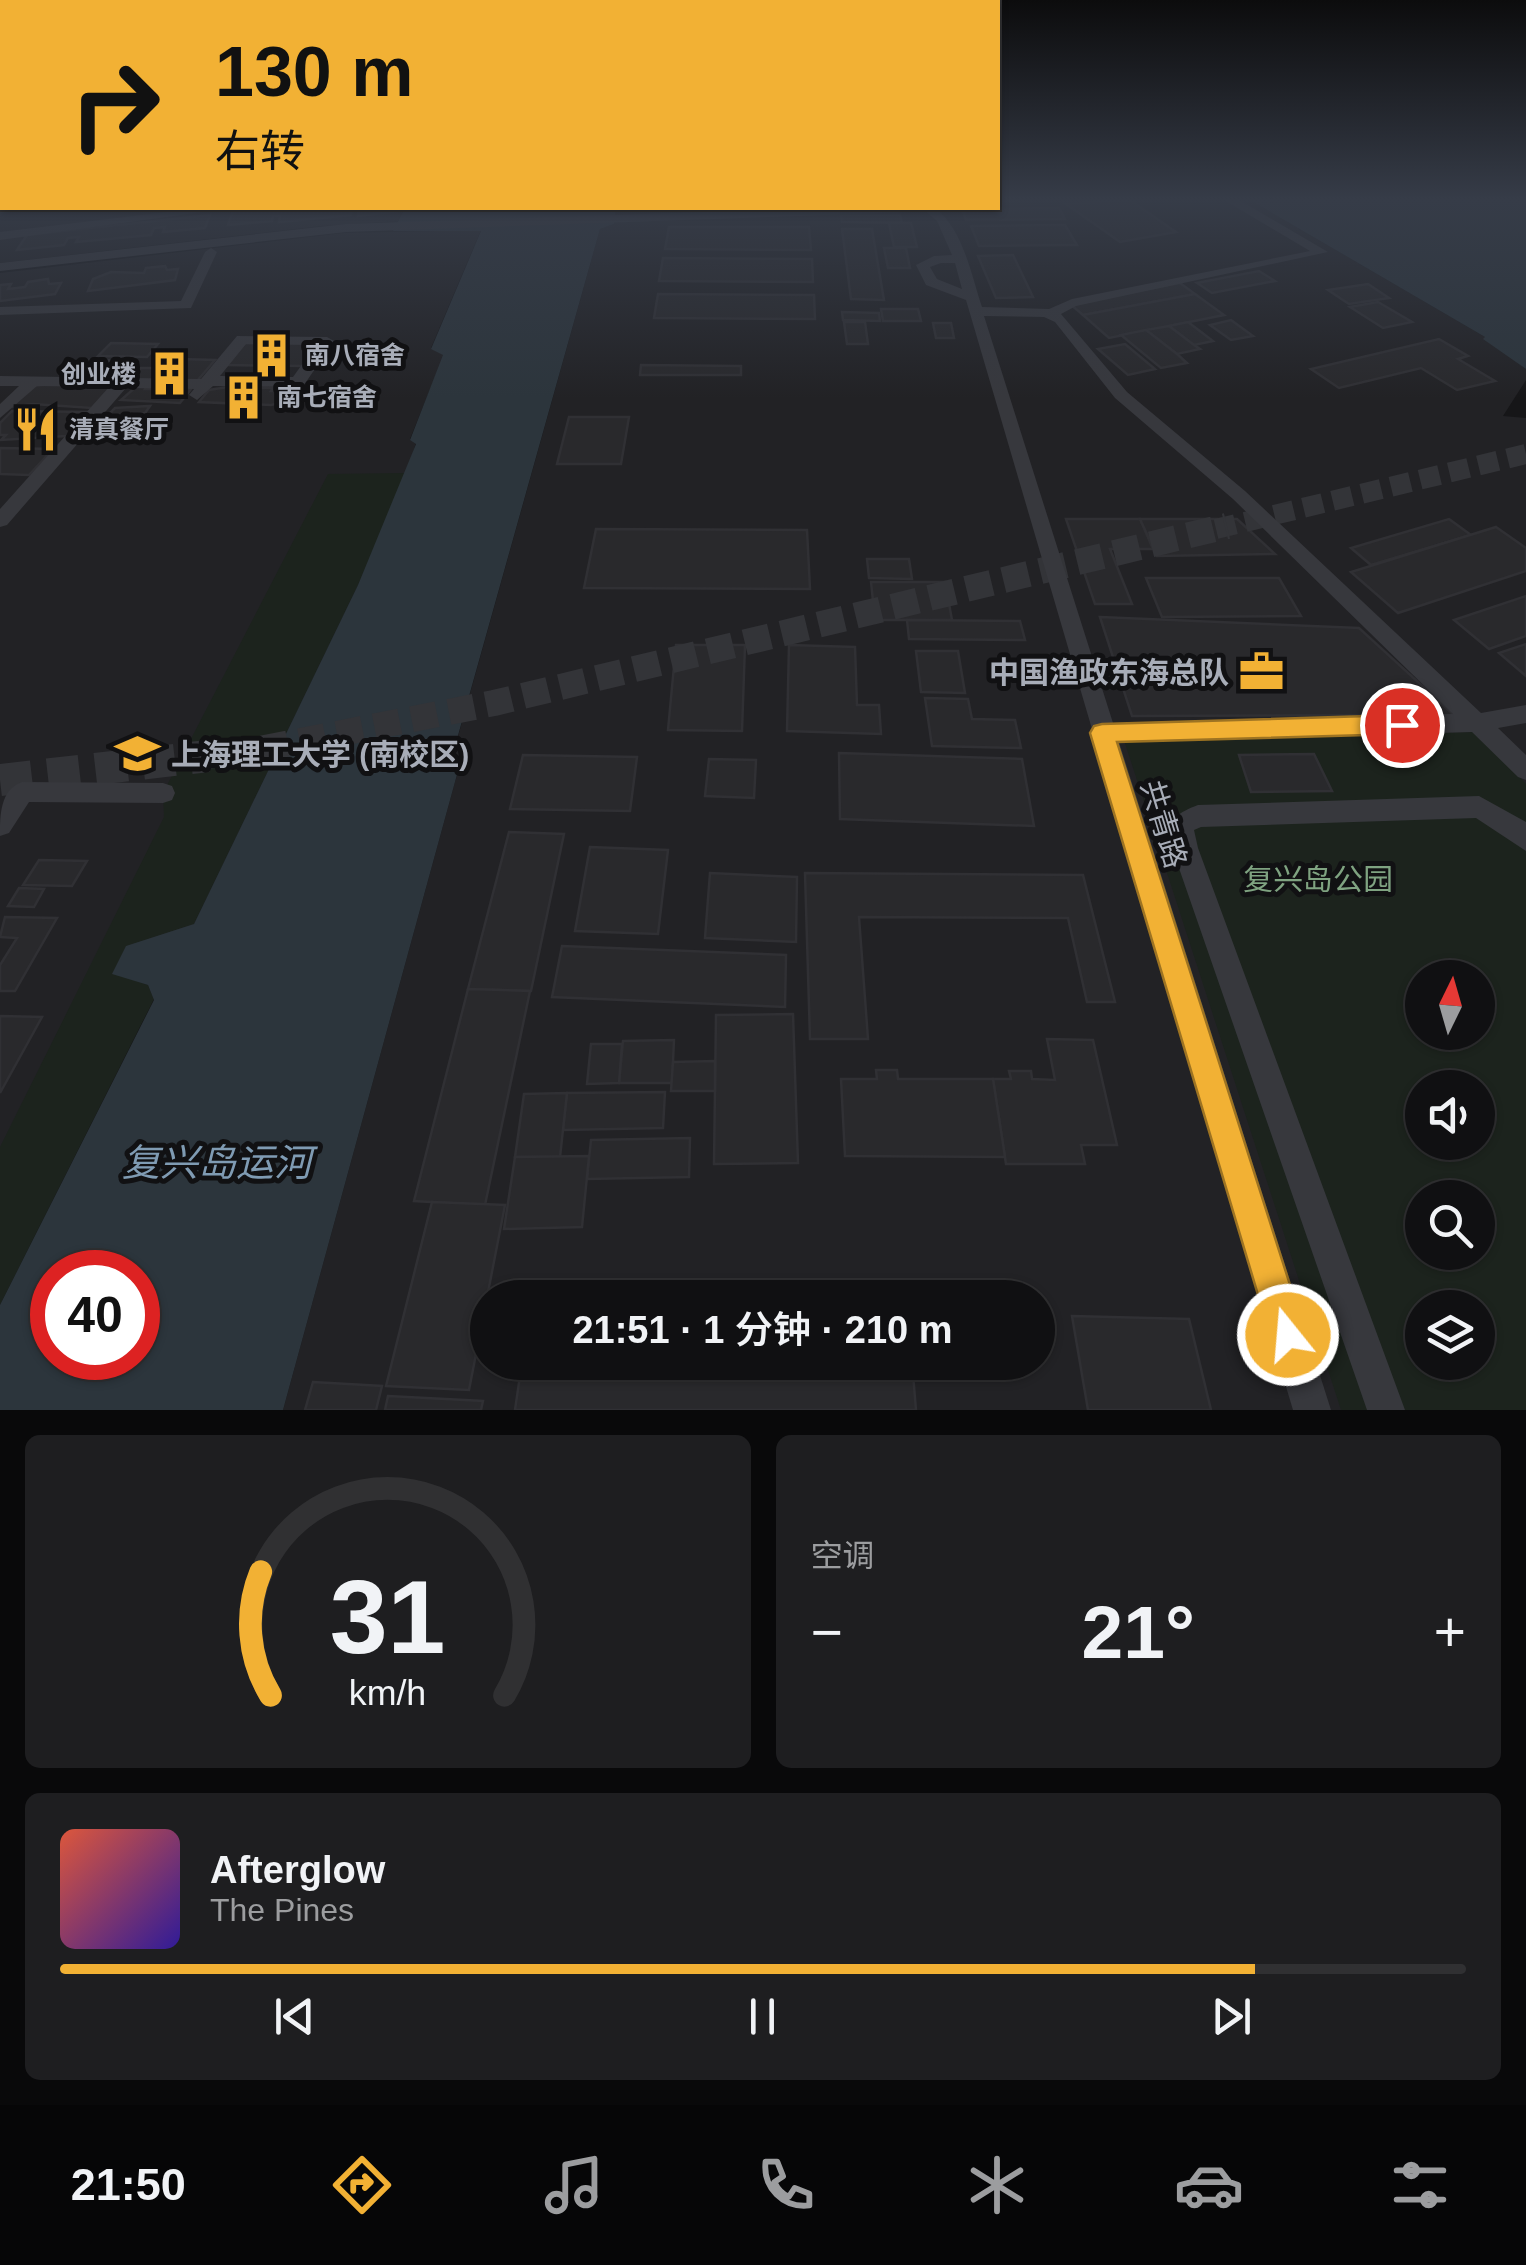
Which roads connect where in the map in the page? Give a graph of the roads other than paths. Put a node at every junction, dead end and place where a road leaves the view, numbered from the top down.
1 (99, 266) edge
2 (204, 266) edge
3 (923, 266) edge
4 (962, 266) edge
5 (1253, 266) edge
6 (0, 278) edge
7 (972, 304) junction
8 (19, 310) junction
9 (0, 312) edge
10 (1051, 314) junction
11 (0, 327) edge
12 (0, 380) edge
13 (33, 381) junction
14 (121, 382) junction
15 (204, 388) junction
16 (0, 414) edge
17 (0, 490) edge
18 (27, 490) junction
19 (0, 521) edge
20 (1526, 714) edge
21 (1477, 723) junction
22 (1102, 733) junction
23 (1526, 770) edge
24 (162, 793) dead end
25 (0, 825) edge
26 (1526, 840) edge
27 (1312, 1410) edge
28 (1386, 1410) edge

1 - 6 street
2 - 8 street
3 - 7 street
4 - 7 street, 共青路
5 - 10 street
7 - 10 street
7 - 22 street, 共青路
8 - 9 street
8 - 11 street
10 - 21 street
12 - 13 street
13 - 14 street
13 - 16 street
14 - 15 street
14 - 18 street
15 - 15 street
17 - 18 street
18 - 19 street
20 - 21 street
21 - 22 street
21 - 23 street
22 - 27 street, 共青路
24 - 25 street
26 - 28 street

